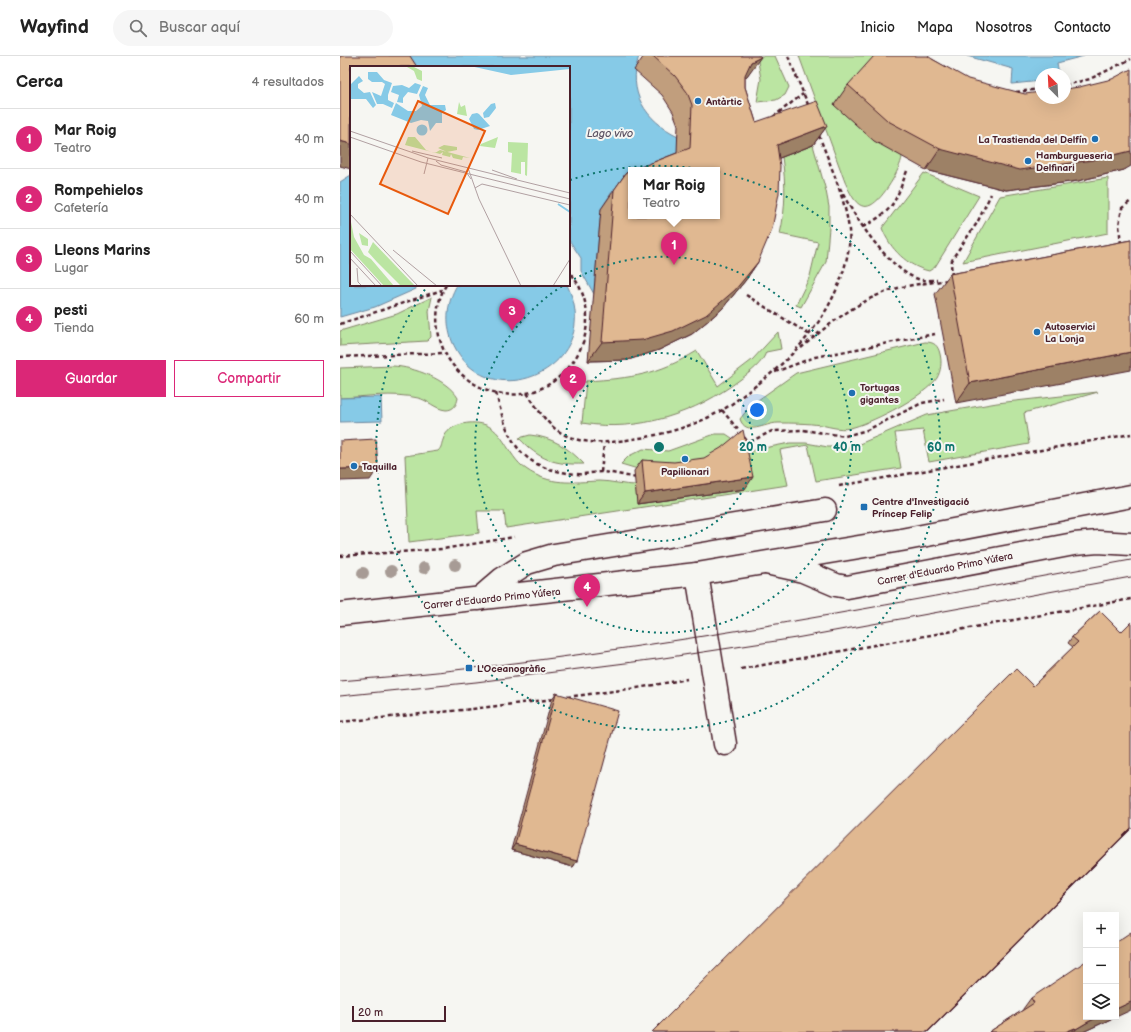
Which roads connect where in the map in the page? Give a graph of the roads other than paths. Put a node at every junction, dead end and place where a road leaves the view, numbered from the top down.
1 (1129, 497) edge
2 (825, 510) dead end
3 (1131, 544) edge
4 (762, 563) junction
5 (697, 574) junction
6 (479, 599) junction
7 (340, 614) edge
8 (725, 744) dead end

1 - 4 main road, Carrer d'Eduardo Primo Yúfera
2 - 6 main road
3 - 4 main road, Carrer d'Eduardo Primo Yúfera
4 - 5 main road, Carrer d'Eduardo Primo Yúfera
5 - 6 main road, Carrer d'Eduardo Primo Yúfera
5 - 8 main road
6 - 7 main road, Carrer d'Eduardo Primo Yúfera

